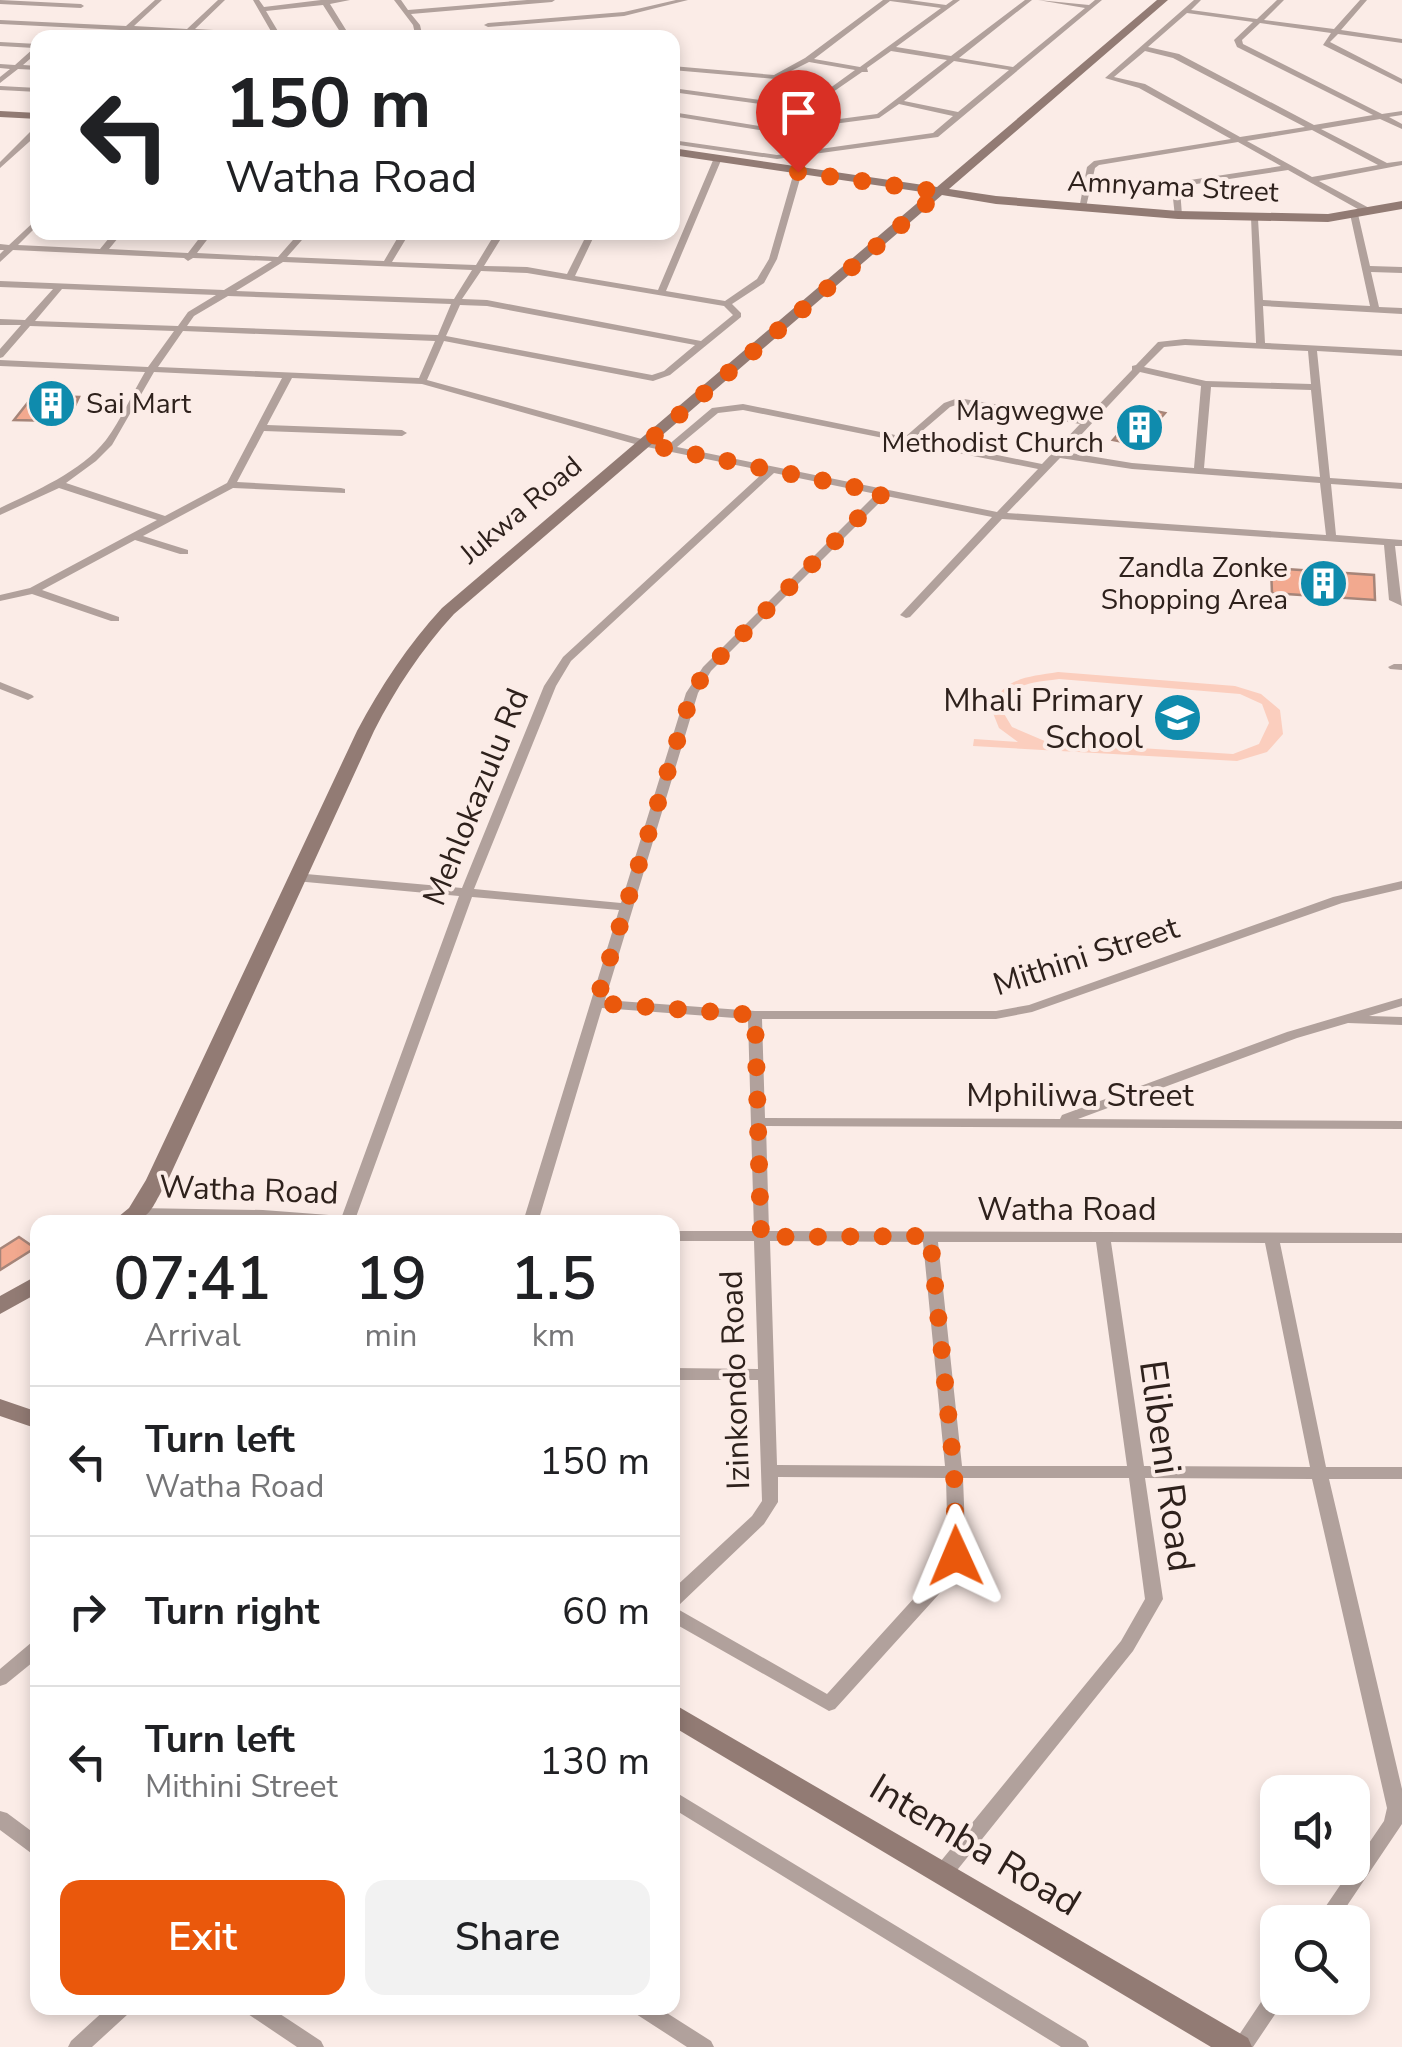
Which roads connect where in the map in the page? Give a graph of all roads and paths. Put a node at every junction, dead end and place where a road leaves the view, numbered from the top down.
1 (158, 0) edge
2 (222, 0) edge
3 (256, 0) edge
4 (348, 0) edge
5 (397, 0) edge
6 (552, 0) edge
7 (686, 0) edge
8 (890, 0) edge
9 (958, 0) edge
10 (1029, 0) edge
11 (1040, 0) edge
12 (1164, 0) edge
13 (1198, 0) edge
14 (1280, 0) edge
15 (1364, 0) edge
16 (324, 1) edge
17 (0, 2) edge
18 (85, 3) edge
19 (1095, 4) edge
20 (472, 7) junction
21 (947, 7) junction
22 (262, 9) junction
23 (1185, 11) junction
24 (408, 12) junction
25 (1259, 20) junction
26 (0, 22) edge
27 (62, 25) junction
28 (488, 25) junction
29 (128, 28) junction
30 (57, 30) edge
31 (169, 30) edge
32 (190, 30) edge
33 (275, 30) edge
34 (343, 30) edge
35 (416, 30) edge
36 (489, 30) edge
37 (1336, 31) junction
38 (1402, 41) edge
39 (0, 44) edge
40 (30, 46) edge
41 (1142, 48) junction
42 (892, 50) junction
43 (30, 54) edge
44 (953, 59) junction
45 (808, 60) junction
46 (0, 66) edge
47 (16, 67) junction
48 (30, 68) edge
49 (680, 69) edge
50 (1014, 69) junction
51 (864, 70) junction
52 (0, 80) edge
53 (1402, 82) edge
54 (0, 88) edge
55 (30, 90) edge
56 (680, 91) edge
57 (899, 102) junction
58 (1402, 113) edge
59 (0, 114) edge
60 (680, 115) edge
61 (30, 116) edge
62 (959, 116) junction
63 (1380, 116) junction
64 (1402, 127) edge
65 (1311, 130) junction
66 (30, 137) edge
67 (1242, 140) junction
68 (680, 143) edge
69 (680, 152) edge
70 (718, 158) junction
71 (1402, 163) edge
72 (0, 166) edge
73 (1291, 166) junction
74 (1386, 166) junction
75 (798, 172) junction
76 (1314, 179) junction
77 (940, 192) junction
78 (1402, 205) edge
79 (1082, 207) junction
80 (1361, 213) junction
81 (1178, 215) junction
82 (1254, 218) junction
83 (30, 227) edge
84 (112, 240) edge
85 (203, 240) edge
86 (297, 240) edge
87 (401, 240) edge
88 (497, 240) edge
89 (588, 240) edge
90 (6, 247) edge
91 (101, 253) junction
92 (0, 258) edge
93 (188, 258) junction
94 (280, 260) junction
95 (386, 263) junction
96 (482, 267) junction
97 (1367, 269) junction
98 (1402, 270) edge
99 (571, 276) junction
100 (0, 284) edge
101 (59, 287) junction
102 (660, 292) junction
103 (218, 295) junction
104 (457, 301) junction
105 (1261, 303) junction
106 (728, 304) junction
107 (1375, 310) junction
108 (1402, 311) edge
109 (0, 322) edge
110 (26, 324) junction
111 (176, 330) junction
112 (441, 338) junction
113 (704, 344) junction
114 (1261, 345) junction
115 (1312, 349) junction
116 (1402, 354) edge
117 (0, 355) edge
118 (0, 364) edge
119 (1135, 368) junction
120 (150, 371) junction
121 (288, 378) junction
122 (422, 381) junction
123 (1206, 384) junction
124 (1314, 386) junction
125 (1084, 422) junction
126 (259, 428) junction
127 (402, 433) dead end
128 (908, 439) junction
129 (645, 444) junction
130 (669, 449) junction
131 (1056, 454) junction
132 (1042, 467) junction
133 (773, 470) junction
134 (1200, 472) junction
135 (1328, 482) junction
136 (58, 484) junction
137 (232, 485) junction
138 (1402, 486) edge
139 (341, 491) dead end
140 (883, 493) junction
141 (0, 512) edge
142 (1002, 516) junction
143 (167, 520) junction
144 (1331, 536) junction
145 (135, 537) junction
146 (1395, 543) edge
147 (184, 552) dead end
148 (33, 591) junction
149 (0, 598) edge
150 (1402, 603) edge
151 (906, 615) dead end
152 (116, 619) dead end
153 (0, 685) edge
154 (28, 696) dead end
155 (295, 877) junction
156 (1402, 886) edge
157 (467, 892) junction
158 (626, 907) junction
159 (1402, 1002) edge
160 (596, 1003) junction
161 (755, 1015) junction
162 (1337, 1020) junction
163 (1402, 1022) edge
164 (757, 1122) junction
165 (1057, 1122) junction
166 (1402, 1125) edge
167 (132, 1215) edge
168 (349, 1215) edge
169 (532, 1215) edge
170 (680, 1236) edge
171 (930, 1236) junction
172 (761, 1237) junction
173 (1103, 1237) junction
174 (1271, 1238) junction
175 (1402, 1238) edge
176 (30, 1287) edge
177 (0, 1306) edge
178 (680, 1374) edge
179 (767, 1375) junction
180 (0, 1408) edge
181 (30, 1418) edge
182 (770, 1470) junction
183 (954, 1470) junction
184 (1133, 1472) junction
185 (1320, 1472) junction
186 (1402, 1473) edge
187 (680, 1593) edge
188 (680, 1618) edge
189 (30, 1654) edge
190 (0, 1679) edge
191 (680, 1718) edge
192 (680, 1803) edge
193 (0, 1818) edge
194 (30, 1842) edge
195 (943, 1873) junction
196 (1337, 1905) edge
197 (113, 2015) edge
198 (266, 2015) edge
199 (654, 2015) edge
200 (1262, 2015) edge
201 (78, 2047) edge
202 (314, 2047) edge
203 (704, 2047) edge
204 (1079, 2047) edge
205 (1239, 2047) edge

1 - 29 street
2 - 32 street
3 - 22 street
4 - 16 street
5 - 24 street
6 - 20 street
7 - 28 street
8 - 21 street
8 - 45 street
9 - 21 street
10 - 44 street
11 - 19 street
12 - 77 street, Jukwa Road
13 - 23 street
14 - 25 street
15 - 37 street
16 - 22 street
16 - 34 street
17 - 18 street
18 - 27 street
19 - 50 street
20 - 24 street
20 - 28 street
21 - 42 street
22 - 33 street
23 - 25 street
23 - 41 street
24 - 35 street
25 - 37 street
25 - 63 street
26 - 27 street
27 - 29 street
27 - 30 street
28 - 36 street
29 - 31 street
37 - 38 street
37 - 53 street
39 - 40 street
41 - 65 street
41 - 67 street
42 - 44 street
42 - 51 street
43 - 47 street
44 - 50 street
44 - 57 street
45 - 49 street
45 - 51 street
46 - 47 street
47 - 48 street
47 - 52 street
50 - 62 street
51 - 56 street
54 - 55 street
57 - 60 street
57 - 62 street
58 - 63 street
59 - 61 street
62 - 68 street
63 - 64 street
63 - 65 street
65 - 67 street
65 - 74 street
66 - 72 street
67 - 73 street
67 - 79 street
69 - 70 street, Amnyama Street
70 - 75 street, Amnyama Street
70 - 102 street
71 - 74 street
73 - 76 street
73 - 81 street
74 - 76 street
75 - 77 street, Amnyama Street
75 - 106 street
76 - 80 street
77 - 79 street, Amnyama Street
77 - 129 street, Jukwa Road
78 - 80 street, Amnyama Street
79 - 81 street, Amnyama Street
80 - 82 street, Amnyama Street
80 - 97 street
81 - 82 street, Amnyama Street
82 - 105 street
83 - 90 street
84 - 91 street
85 - 93 street
86 - 94 street
87 - 95 street
88 - 96 street
89 - 99 street
90 - 91 street
90 - 92 street
91 - 93 street
93 - 94 street
94 - 95 street
94 - 103 street
95 - 96 street
96 - 99 street
96 - 104 street
97 - 98 street
97 - 107 street
99 - 102 street
100 - 101 street
101 - 103 street
101 - 110 street
102 - 106 street
103 - 104 street
103 - 111 street
104 - 112 street
104 - 113 street
105 - 107 street
105 - 114 street
106 - 113 street
107 - 108 street
109 - 110 street
110 - 111 street
110 - 117 street
111 - 112 street
111 - 120 street
112 - 113 street
112 - 122 street
114 - 115 street
114 - 119 street
115 - 116 street
115 - 124 street
118 - 120 street
119 - 123 street
119 - 125 street
120 - 121 street
120 - 136 street
121 - 122 street
121 - 126 street
122 - 129 street
123 - 124 street
123 - 134 street
124 - 135 street
125 - 128 street
125 - 131 street
126 - 127 street
126 - 137 street
128 - 130 street
128 - 132 street
129 - 130 street
129 - 155 street, Jukwa Road
130 - 133 street
131 - 132 street
131 - 134 street
132 - 142 street
133 - 140 street
133 - 157 street, Mehlokazulu Rd
134 - 135 street
135 - 138 street
135 - 144 street
136 - 141 street
136 - 143 street
137 - 139 street
137 - 143 street
140 - 142 street
140 - 158 street
142 - 144 street
142 - 151 street
143 - 145 street
144 - 146 street
145 - 147 street
145 - 148 street
146 - 150 street
148 - 149 street
148 - 152 street
153 - 154 street
155 - 157 street
155 - 167 street, Jukwa Road
156 - 161 street, Mithini Street
157 - 158 street
157 - 168 street, Mehlokazulu Rd
158 - 160 street
159 - 162 street
160 - 161 street, Mithini Street
160 - 169 street
161 - 164 street, Izinkondo Road
162 - 163 street
162 - 165 street
164 - 165 street, Mphiliwa Street
164 - 172 street, Izinkondo Road
165 - 166 street, Mphiliwa Street
170 - 172 street, Watha Road
171 - 172 street, Watha Road
171 - 173 street, Watha Road
171 - 183 street
172 - 179 street, Izinkondo Road
173 - 174 street, Watha Road
173 - 184 street, Elibeni Road
174 - 175 street, Watha Road
174 - 185 street
176 - 177 street
178 - 179 street
179 - 182 street, Izinkondo Road
180 - 181 street
182 - 183 street
182 - 187 street, Izinkondo Road
183 - 184 street
183 - 188 street
184 - 185 street
184 - 195 street, Elibeni Road
185 - 186 street
185 - 196 street
189 - 190 street
191 - 195 street, Intemba Road
192 - 204 street
193 - 194 street
195 - 205 street, Intemba Road
197 - 201 street
198 - 202 street
199 - 203 street
200 - 205 street

